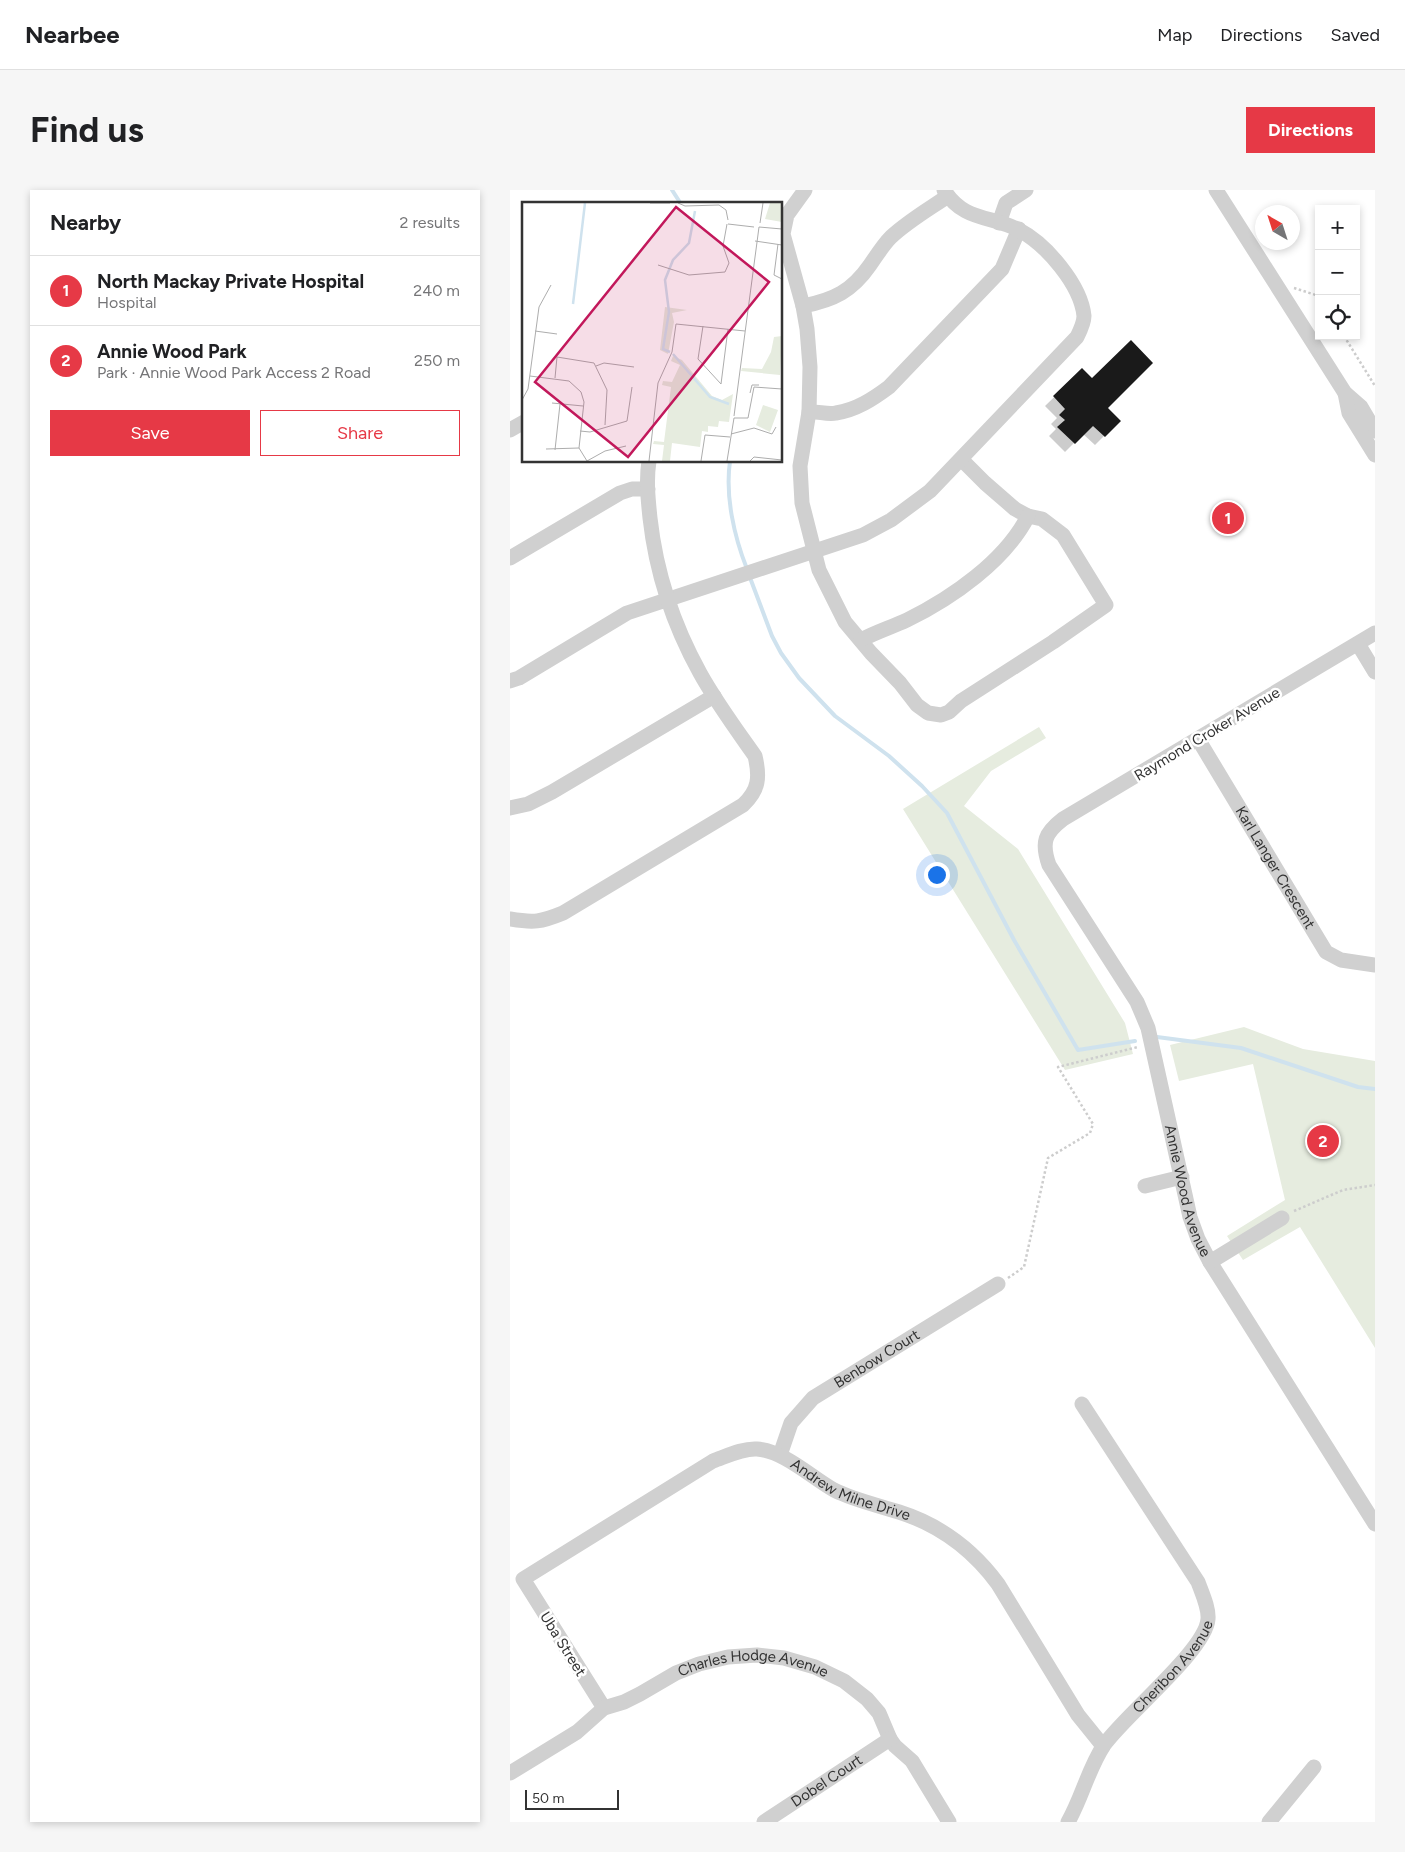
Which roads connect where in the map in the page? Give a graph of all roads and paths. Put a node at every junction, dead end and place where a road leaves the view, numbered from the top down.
1 (805, 190) edge
2 (1026, 190) edge
3 (1216, 190) edge
4 (946, 193) edge
5 (999, 223) junction
6 (1019, 230) junction
7 (1292, 287) dead end
8 (1316, 295) edge
9 (803, 306) junction
10 (1346, 340) edge
11 (1375, 386) edge
12 (1345, 393) junction
13 (809, 412) junction
14 (522, 423) edge
15 (510, 430) edge
16 (1375, 430) edge
17 (1375, 455) edge
18 (962, 460) junction
19 (649, 462) edge
20 (648, 489) junction
21 (1028, 516) junction
22 (814, 550) junction
23 (510, 558) edge
24 (668, 601) junction
25 (1375, 633) edge
26 (861, 640) junction
27 (1358, 644) junction
28 (1375, 672) edge
29 (510, 681) edge
30 (714, 696) junction
31 (1198, 739) junction
32 (510, 808) edge
33 (1045, 840) joint
34 (510, 919) edge
35 (1375, 965) edge
36 (1152, 1045) junction
37 (1182, 1177) junction
38 (1375, 1185) edge
39 (1145, 1186) dead end
40 (1282, 1218) joint
41 (1210, 1262) junction
42 (998, 1284) joint
43 (1082, 1404) dead end
44 (780, 1455) junction
45 (1375, 1524) edge
46 (523, 1579) joint
47 (604, 1708) junction
48 (890, 1739) junction
49 (1103, 1746) junction
50 (1314, 1767) dead end
51 (510, 1773) edge
52 (764, 1822) edge
53 (950, 1822) edge
54 (1068, 1822) edge
55 (1270, 1822) edge

1 - 9 street
2 - 5 street
3 - 12 street
4 - 5 street
4 - 9 street
5 - 6 street
6 - 13 street
6 - 18 street
7 - 8 path
9 - 13 street
10 - 11 path
12 - 16 street
12 - 17 street
13 - 22 street
14 - 15 street
18 - 21 street
18 - 22 street
19 - 20 street
20 - 23 street
20 - 24 street
21 - 26 street
21 - 26 street
22 - 24 street
22 - 26 street
24 - 29 street
24 - 30 street
25 - 27 street, Raymond Croker Avenue
27 - 28 street
27 - 31 street, Raymond Croker Avenue
30 - 32 street
30 - 34 street
31 - 33 street, Raymond Croker Avenue
31 - 35 street, Karl Langer Crescent
33 - 36 street, Annie Wood Avenue
36 - 37 street, Annie Wood Avenue
36 - 42 path
37 - 39 street
37 - 41 street, Annie Wood Avenue
38 - 40 path
40 - 41 street
41 - 45 street, Annie Wood Avenue
42 - 44 street, Benbow Court
43 - 49 street, Cheribon Avenue
44 - 46 street, Andrew Milne Drive
44 - 49 street, Andrew Milne Drive
46 - 47 street, Uba Street
47 - 48 street, Charles Hodge Avenue
47 - 51 street, Charles Hodge Avenue
48 - 52 street, Dobel Court
48 - 53 street, Charles Hodge Avenue
49 - 54 street, Cheribon Avenue
50 - 55 street

